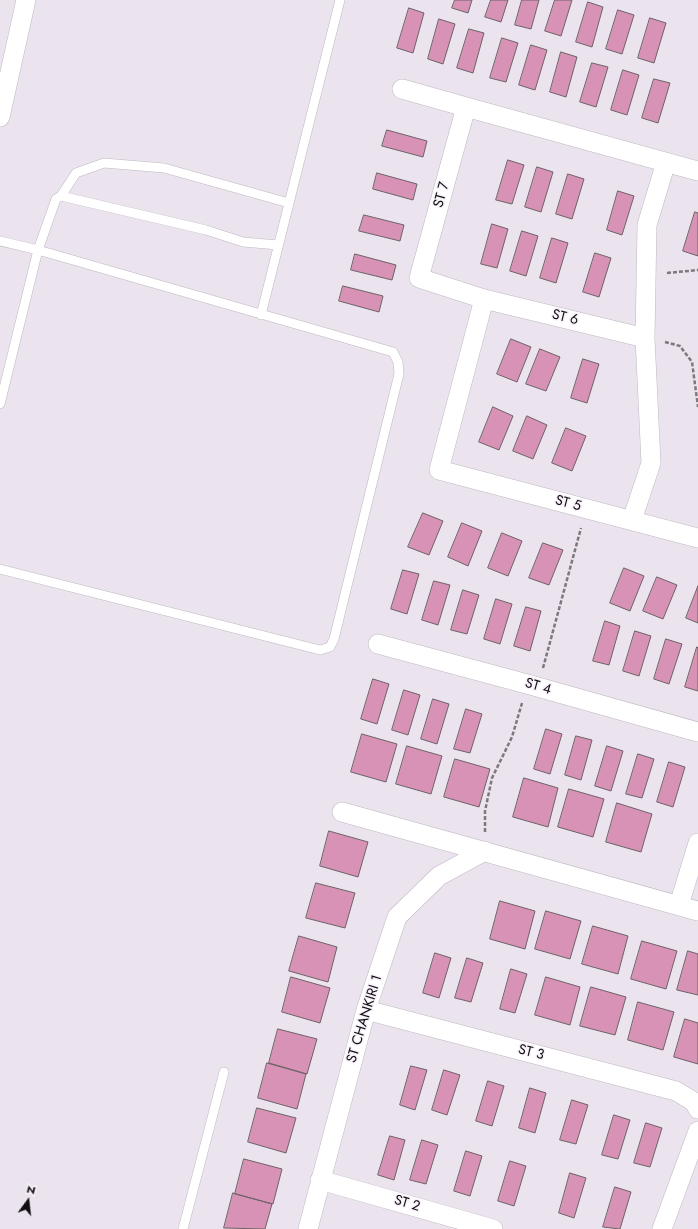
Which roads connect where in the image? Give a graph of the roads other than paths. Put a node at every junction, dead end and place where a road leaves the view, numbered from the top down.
1 (26, 0) edge
2 (340, 0) edge
3 (402, 89) dead end
4 (466, 107) junction
5 (0, 117) edge
6 (666, 162) junction
7 (698, 171) edge
8 (61, 196) junction
9 (289, 202) junction
10 (0, 241) edge
11 (278, 245) junction
12 (38, 250) junction
13 (484, 299) junction
14 (261, 315) junction
15 (645, 338) junction
16 (0, 404) edge
17 (632, 520) junction
18 (698, 538) edge
19 (0, 569) edge
20 (378, 644) dead end
21 (698, 732) edge
22 (342, 812) dead end
23 (698, 843) edge
24 (485, 851) junction
25 (679, 906) junction
26 (698, 911) edge
27 (366, 1010) junction
28 (224, 1072) dead end
29 (696, 1106) edge
30 (698, 1131) edge
31 (320, 1180) junction
32 (183, 1229) edge
33 (308, 1229) edge
34 (493, 1229) edge
35 (662, 1229) edge

1 - 5 street
2 - 9 lane
3 - 4 street
4 - 6 street
4 - 13 street, ST 7
6 - 7 street
6 - 15 street
8 - 9 lane
8 - 11 lane
8 - 12 lane
9 - 11 lane
10 - 12 lane
11 - 14 lane
12 - 14 lane
12 - 16 lane
13 - 15 street, ST 6
13 - 17 street, ST 5
14 - 19 lane
15 - 17 street
17 - 18 street, ST 5
20 - 21 street, ST 4
22 - 24 street
23 - 25 street
24 - 25 street
24 - 27 street, ST CHANKIRI 1
25 - 26 street
27 - 29 street, ST 3
27 - 31 street, ST CHANKIRI 1
28 - 32 lane
30 - 35 street
31 - 33 street, ST CHANKIRI 1
31 - 34 street, ST 2

